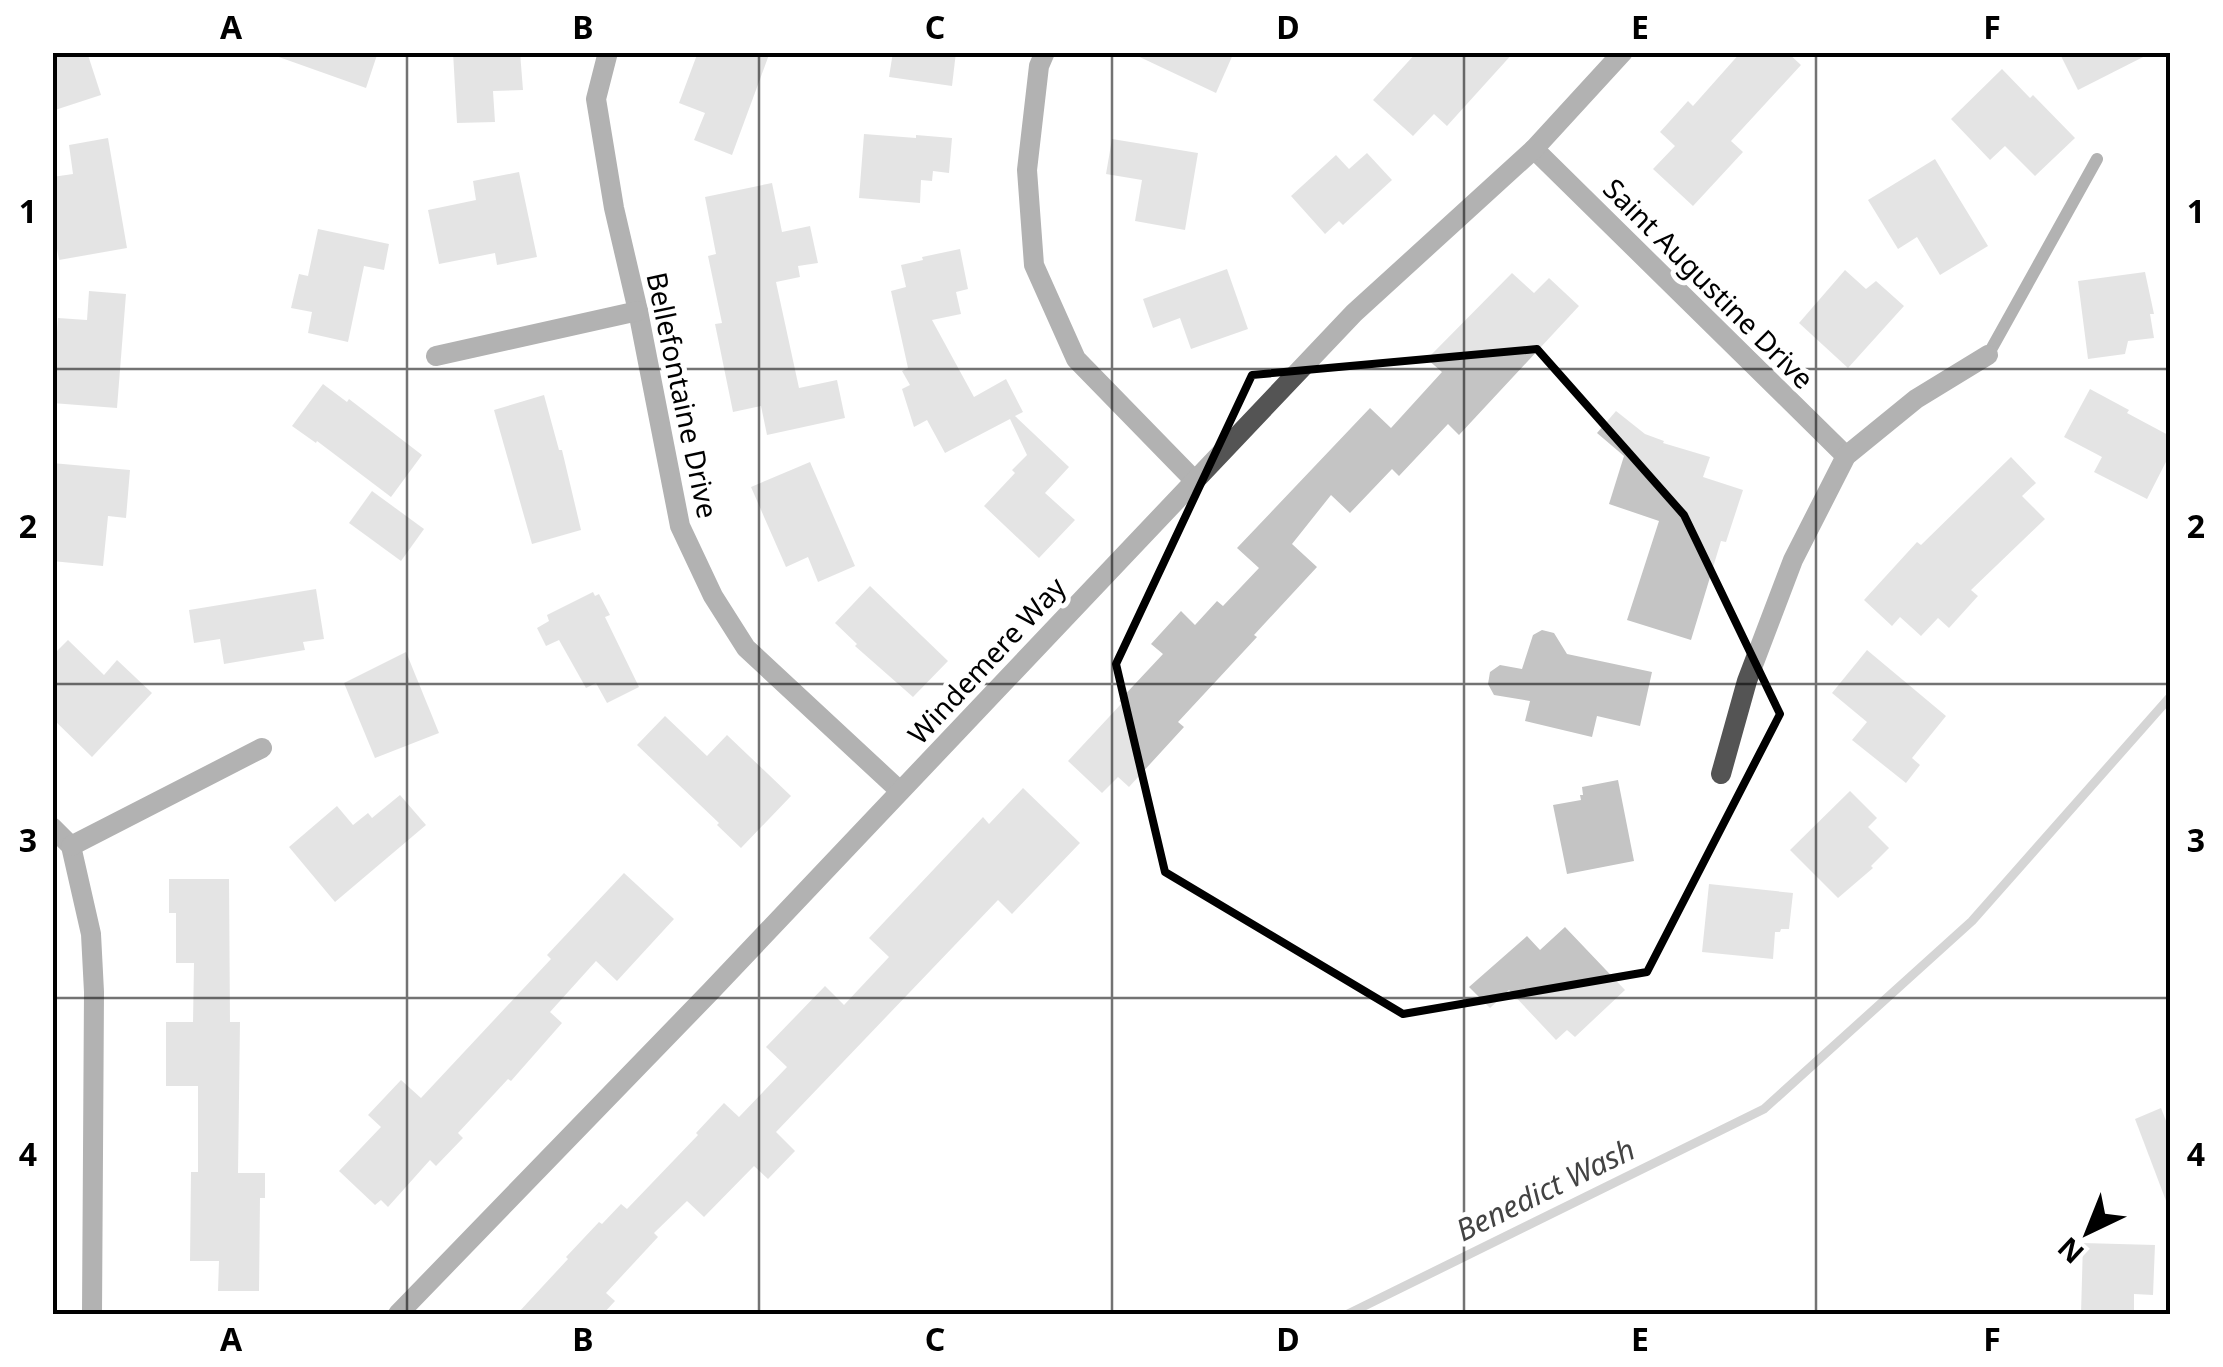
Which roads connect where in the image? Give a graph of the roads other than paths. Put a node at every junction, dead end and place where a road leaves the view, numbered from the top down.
1 (608, 52) edge
2 (1045, 52) edge
3 (1623, 52) edge
4 (1534, 149) junction
5 (2097, 159) dead end
6 (638, 311) junction
7 (1988, 355) joint
8 (436, 356) dead end
9 (1846, 456) junction
10 (1194, 480) junction
11 (262, 748) dead end
12 (1721, 774) dead end
13 (900, 792) junction
14 (52, 828) edge
15 (71, 846) junction
16 (92, 1314) edge
17 (398, 1314) edge

1 - 6 street, Bellefontaine Drive
2 - 10 street
3 - 4 street, Windemere Way
4 - 9 street, Saint Augustine Drive
4 - 10 street, Windemere Way
5 - 7 lane
6 - 8 street
6 - 13 street, Bellefontaine Drive
7 - 9 street
9 - 12 street
10 - 13 street, Windemere Way
11 - 15 street
13 - 17 street, Windemere Way
14 - 15 street
15 - 16 street

